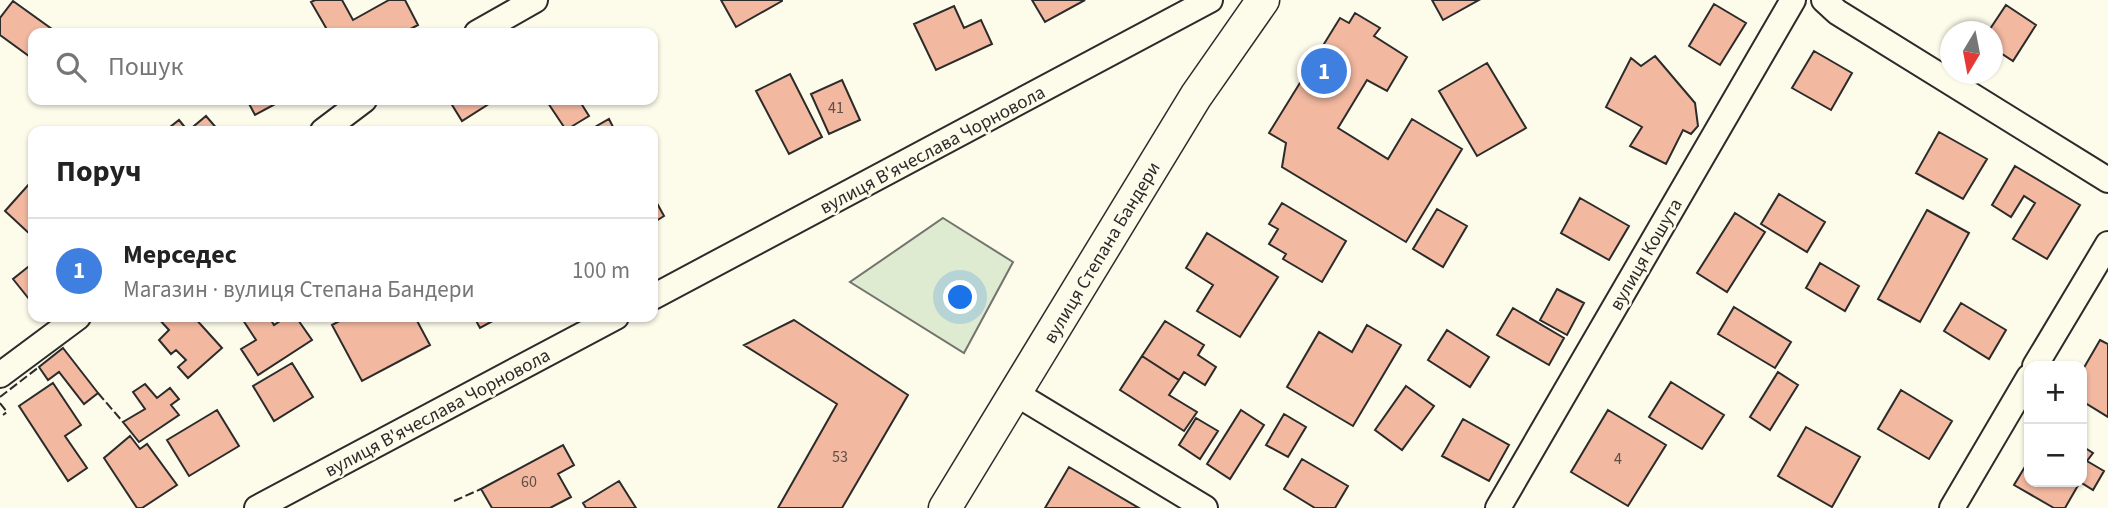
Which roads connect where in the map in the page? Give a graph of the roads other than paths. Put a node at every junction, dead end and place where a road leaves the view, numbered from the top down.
1 (535, 0) edge
2 (1210, 0) edge
3 (1263, 0) edge
4 (1793, 0) edge
5 (1824, 0) edge
6 (486, 28) edge
7 (357, 105) edge
8 (330, 126) edge
9 (2108, 180) edge
10 (2108, 243) edge
11 (658, 294) edge
12 (71, 322) edge
13 (607, 322) edge
14 (2038, 361) edge
15 (0, 375) edge
16 (2024, 386) edge
17 (1015, 393) junction
18 (257, 508) edge
19 (945, 508) edge
20 (1206, 508) edge
21 (1498, 508) edge
22 (1952, 508) edge

1 - 6 street
2 - 11 street, вулиця В'ячеслава Чорновола
3 - 17 street, вулиця Степана Бандери
4 - 21 street, вулиця Кошута
5 - 9 street
7 - 8 street
10 - 14 street
12 - 15 street
13 - 18 street, вулиця В'ячеслава Чорновола
16 - 22 street
17 - 19 street, вулиця Степана Бандери
17 - 20 street

